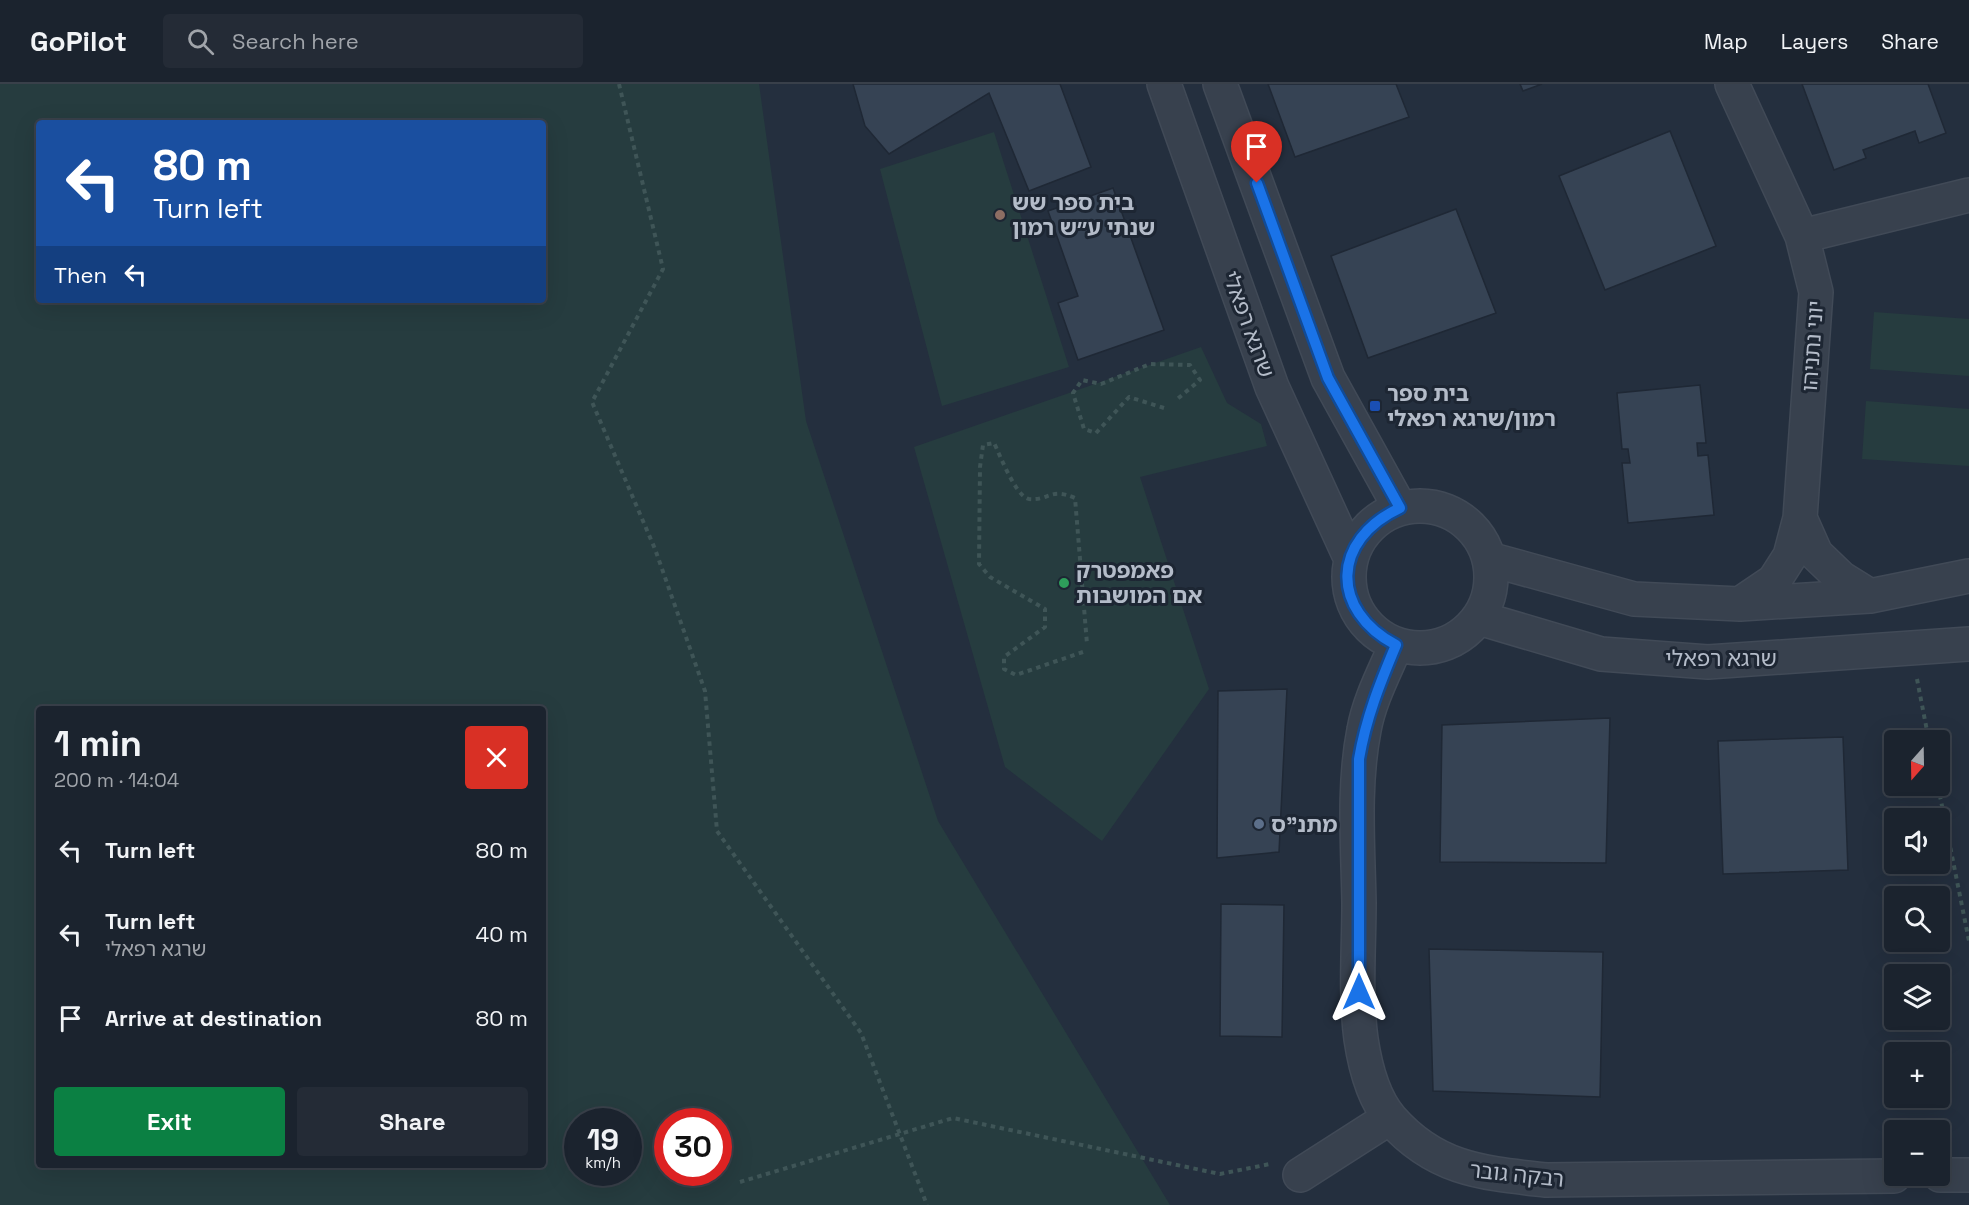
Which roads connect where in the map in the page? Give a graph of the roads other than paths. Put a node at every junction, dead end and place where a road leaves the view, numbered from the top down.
1 (1164, 84) edge
2 (1220, 84) edge
3 (1732, 84) edge
4 (1969, 195) edge
5 (1803, 236) junction
6 (1400, 508) junction
7 (1800, 518) junction
8 (1350, 557) junction
9 (1489, 559) junction
10 (1969, 576) edge
11 (1870, 596) junction
12 (1740, 604) junction
13 (1479, 618) junction
14 (1969, 644) edge
15 (1396, 645) junction
16 (1389, 1118) junction
17 (1290, 1168) road end
18 (1950, 1175) edge
19 (1969, 1175) edge
20 (1884, 1176) edge

1 - 8 street, שרגא רפאלי
2 - 6 street
3 - 5 street, יוני נתניהו
4 - 5 street
5 - 7 street, יוני נתניהו
6 - 8 street
6 - 9 street
7 - 11 street, יוני נתניהו
7 - 12 street, יוני נתניהו
8 - 15 street
9 - 12 street
9 - 13 street
10 - 11 street
11 - 12 street
13 - 14 street, שרגא רפאלי
13 - 15 street
15 - 16 street, רבקה גובר
16 - 17 street
16 - 20 street, רבקה גובר
18 - 19 street

